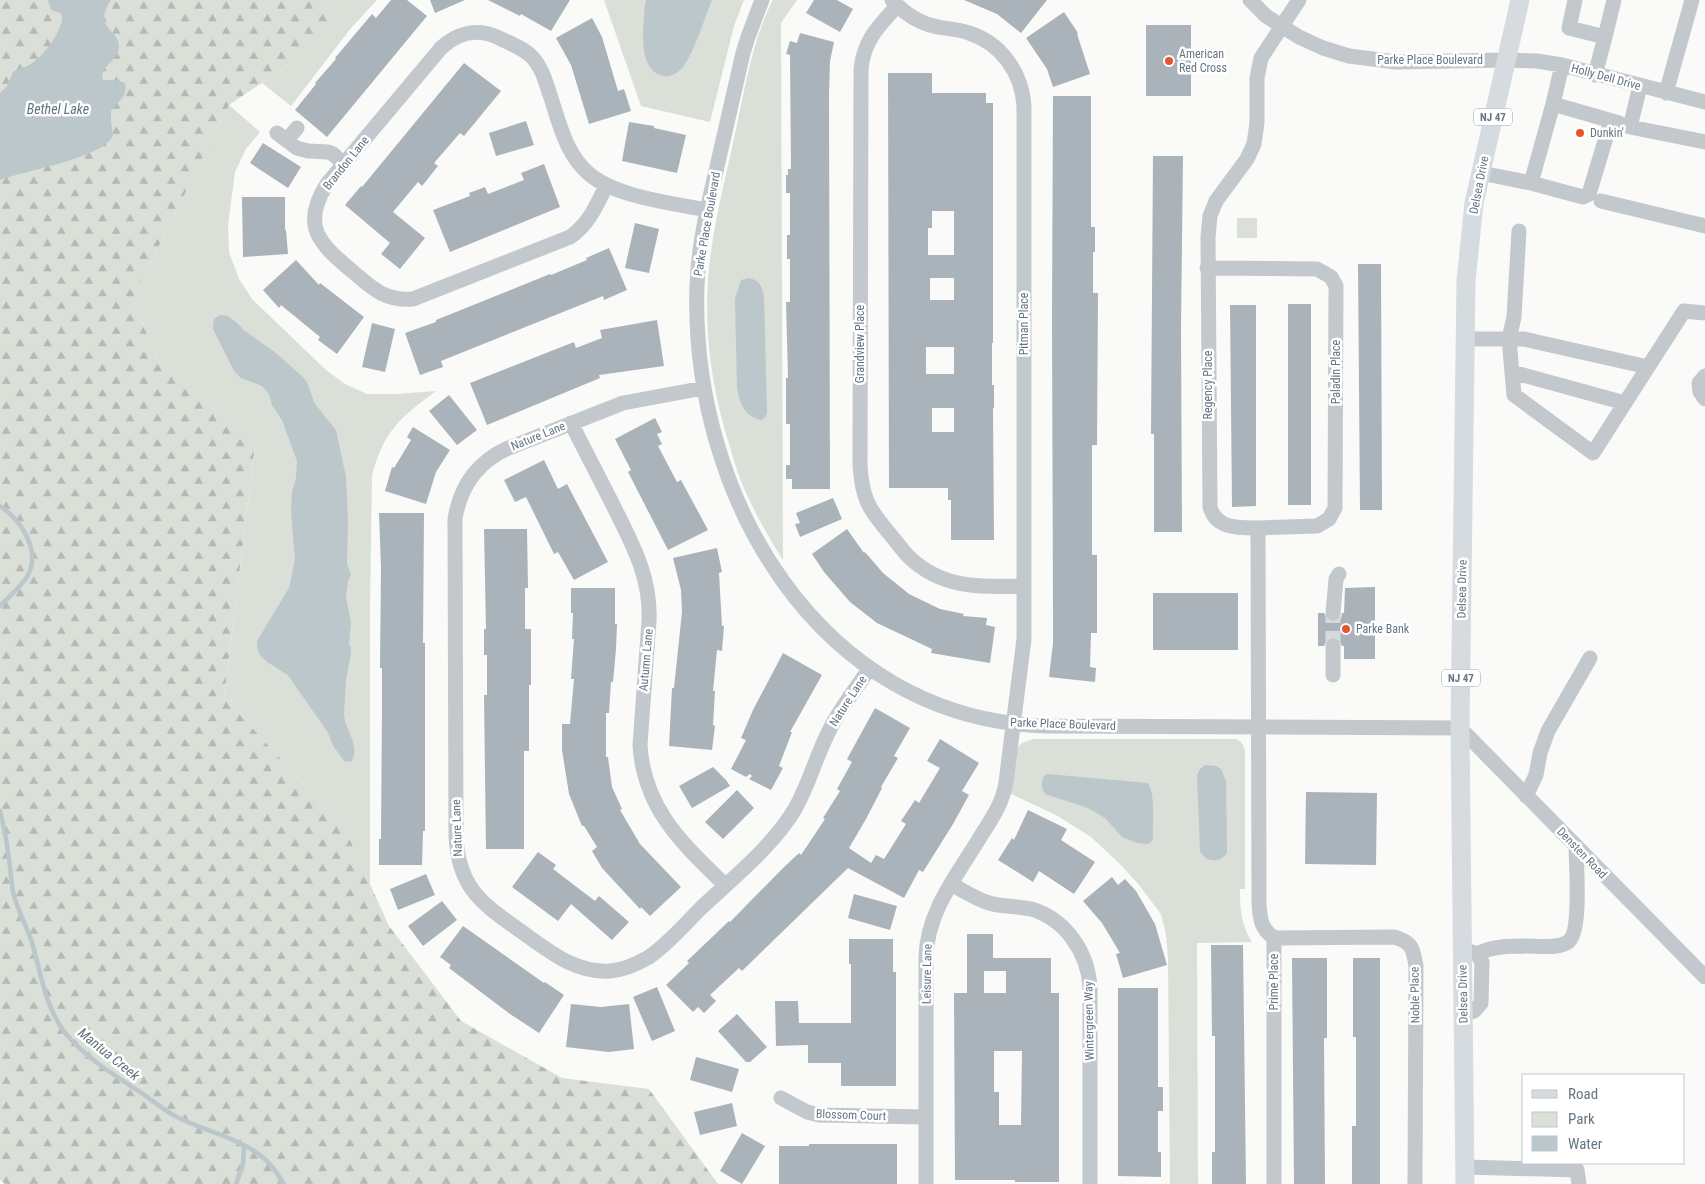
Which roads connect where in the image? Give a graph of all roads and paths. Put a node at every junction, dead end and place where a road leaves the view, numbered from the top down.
1 (762, 0) edge
2 (1250, 0) edge
3 (1299, 0) edge
4 (1520, 0) edge
5 (1575, 0) edge
6 (1614, 0) edge
7 (1692, 0) edge
8 (894, 3) edge
9 (1282, 26) junction
10 (1605, 37) junction
11 (1507, 60) junction
12 (1562, 65) junction
13 (1595, 75) junction
14 (1640, 86) junction
15 (1666, 93) junction
16 (1705, 102) edge
17 (1553, 104) junction
18 (1611, 121) junction
19 (1630, 126) junction
20 (297, 128) dead end
21 (1705, 142) edge
22 (344, 164) junction
23 (1481, 173) junction
24 (1531, 183) junction
25 (606, 186) junction
26 (1601, 201) dead end
27 (707, 210) junction
28 (1705, 226) edge
29 (1519, 231) dead end
30 (1207, 268) junction
31 (1705, 313) edge
32 (1465, 339) junction
33 (1509, 339) junction
34 (1648, 367) junction
35 (1512, 372) junction
36 (1705, 376) edge
37 (704, 388) junction
38 (1705, 399) edge
39 (1626, 402) junction
40 (572, 423) junction
41 (1258, 528) junction
42 (1339, 574) dead end
43 (1024, 586) junction
44 (1333, 613) tunnel mouth
45 (1333, 646) tunnel mouth
46 (1590, 658) dead end
47 (870, 669) junction
48 (1333, 674) dead end
49 (1013, 724) junction
50 (1258, 726) junction
51 (1460, 728) junction
52 (1526, 796) junction
53 (1576, 848) junction
54 (951, 884) junction
55 (725, 885) junction
56 (1274, 938) junction
57 (1470, 951) junction
58 (1705, 977) edge
59 (780, 1098) dead end
60 (926, 1117) junction
61 (1465, 1176) edge
62 (926, 1184) edge
63 (1090, 1184) edge
64 (1274, 1184) edge
65 (1415, 1184) edge
66 (1579, 1184) edge

1 - 27 street, Parke Place Boulevard
2 - 9 street, Parke Place Boulevard
3 - 9 street, Regency Place
4 - 11 main road, Delsea Drive / NJ 47
5 - 10 street
6 - 10 street
7 - 15 street
8 - 43 street, Pitman Place
8 - 43 street, Grandview Place
9 - 11 street, Parke Place Boulevard
9 - 30 street, Regency Place
10 - 13 street
11 - 12 street, Holly Dell Drive
11 - 23 main road, Delsea Drive / NJ 47
12 - 13 street, Holly Dell Drive
12 - 17 street
13 - 14 street, Holly Dell Drive
14 - 15 street, Holly Dell Drive
14 - 19 street
15 - 16 street, Holly Dell Drive
17 - 18 street
17 - 24 street
18 - 19 street
18 - 24 street
19 - 21 street
20 - 22 street
22 - 25 street, Brandon Lane
22 - 25 street, Brandon Lane
23 - 24 street
23 - 32 main road, Delsea Drive / NJ 47
25 - 27 street, Brandon Lane
26 - 28 street
27 - 37 street, Parke Place Boulevard
29 - 33 street
30 - 41 street, Regency Place
30 - 41 street, Paladin Place
31 - 34 street
32 - 33 street
32 - 51 main road, Delsea Drive / NJ 47
33 - 34 street
33 - 35 street
34 - 39 street
35 - 39 street
35 - 39 street
36 - 38 street
37 - 40 street, Nature Lane
37 - 47 street, Parke Place Boulevard
40 - 55 street, Autumn Lane
40 - 55 street, Nature Lane
41 - 50 street
42 - 44 street
43 - 49 street, Pitman Place
45 - 48 street
46 - 52 street
47 - 49 street, Parke Place Boulevard
47 - 55 street, Nature Lane
49 - 50 street, Parke Place Boulevard
49 - 54 street, Leisure Lane
50 - 51 street, Parke Place Boulevard
50 - 56 street, Prime Place
51 - 52 street, Densten Road
51 - 57 main road, Delsea Drive / NJ 47
52 - 53 street, Densten Road
53 - 57 street
53 - 58 street, Densten Road
54 - 60 street, Leisure Lane
54 - 63 street, Wintergreen Way
56 - 64 street, Prime Place
56 - 65 street, Noble Place
57 - 61 main road, Delsea Drive / NJ 47
59 - 60 street, Blossom Court
60 - 62 street, Leisure Lane
61 - 66 street

